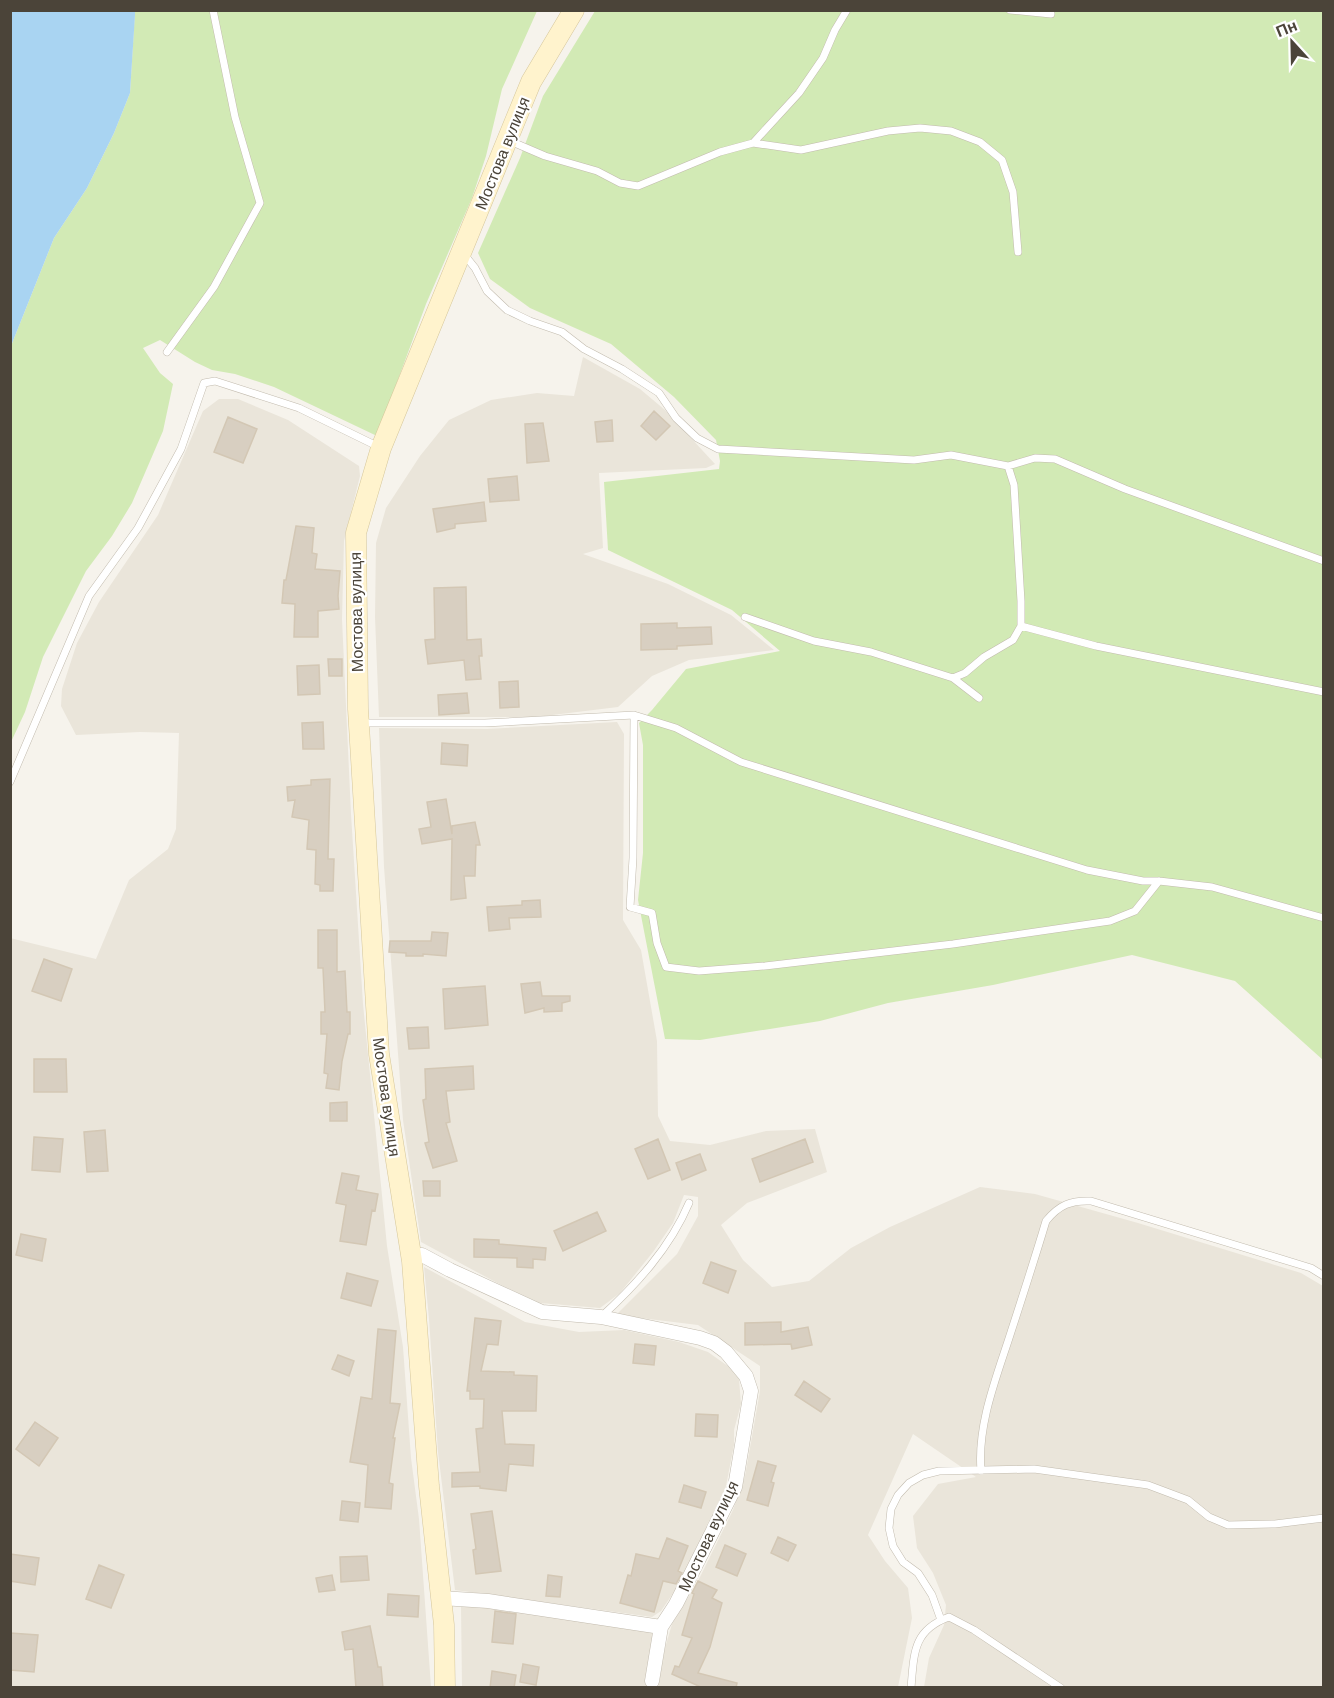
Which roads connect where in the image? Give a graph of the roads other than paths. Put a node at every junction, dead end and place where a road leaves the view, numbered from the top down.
1 (213, 10) edge
2 (574, 10) edge
3 (846, 10) edge
4 (1010, 10) edge
5 (1051, 14) dead end
6 (507, 140) junction
7 (753, 143) junction
8 (462, 252) junction
9 (1018, 252) dead end
10 (167, 352) dead end
11 (381, 448) junction
12 (1008, 466) junction
13 (1323, 561) edge
14 (745, 617) dead end
15 (1021, 626) junction
16 (953, 678) junction
17 (1323, 692) edge
18 (979, 698) dead end
19 (634, 715) junction
20 (358, 723) junction
21 (10, 783) edge
22 (1160, 881) junction
23 (1323, 918) edge
24 (689, 1203) dead end
25 (411, 1256) junction
26 (1323, 1276) edge
27 (601, 1317) junction
28 (981, 1471) junction
29 (1323, 1518) edge
30 (441, 1598) junction
31 (941, 1620) junction
32 (661, 1627) junction
33 (652, 1681) dead end
34 (445, 1688) edge
35 (911, 1688) edge
36 (1061, 1688) edge

1 - 10 lane
2 - 6 street, Мостова вулиця
3 - 7 lane
4 - 5 lane
6 - 7 lane
6 - 8 street, Мостова вулиця
7 - 9 lane
8 - 11 street, Мостова вулиця
8 - 12 lane
11 - 20 street, Мостова вулиця
11 - 21 lane
12 - 13 lane
12 - 15 lane
14 - 16 lane
15 - 16 lane
15 - 17 lane
16 - 18 lane
19 - 20 lane
19 - 22 lane
19 - 22 lane
20 - 25 street, Мостова вулиця
22 - 23 lane
24 - 27 lane
25 - 27 street, Мостова вулиця
25 - 30 street, Мостова вулиця
26 - 28 lane
27 - 32 street, Мостова вулиця
28 - 29 lane
28 - 31 lane
30 - 32 street
30 - 34 street, Мостова вулиця
31 - 35 lane
31 - 36 lane
32 - 33 street, Мостова вулиця

